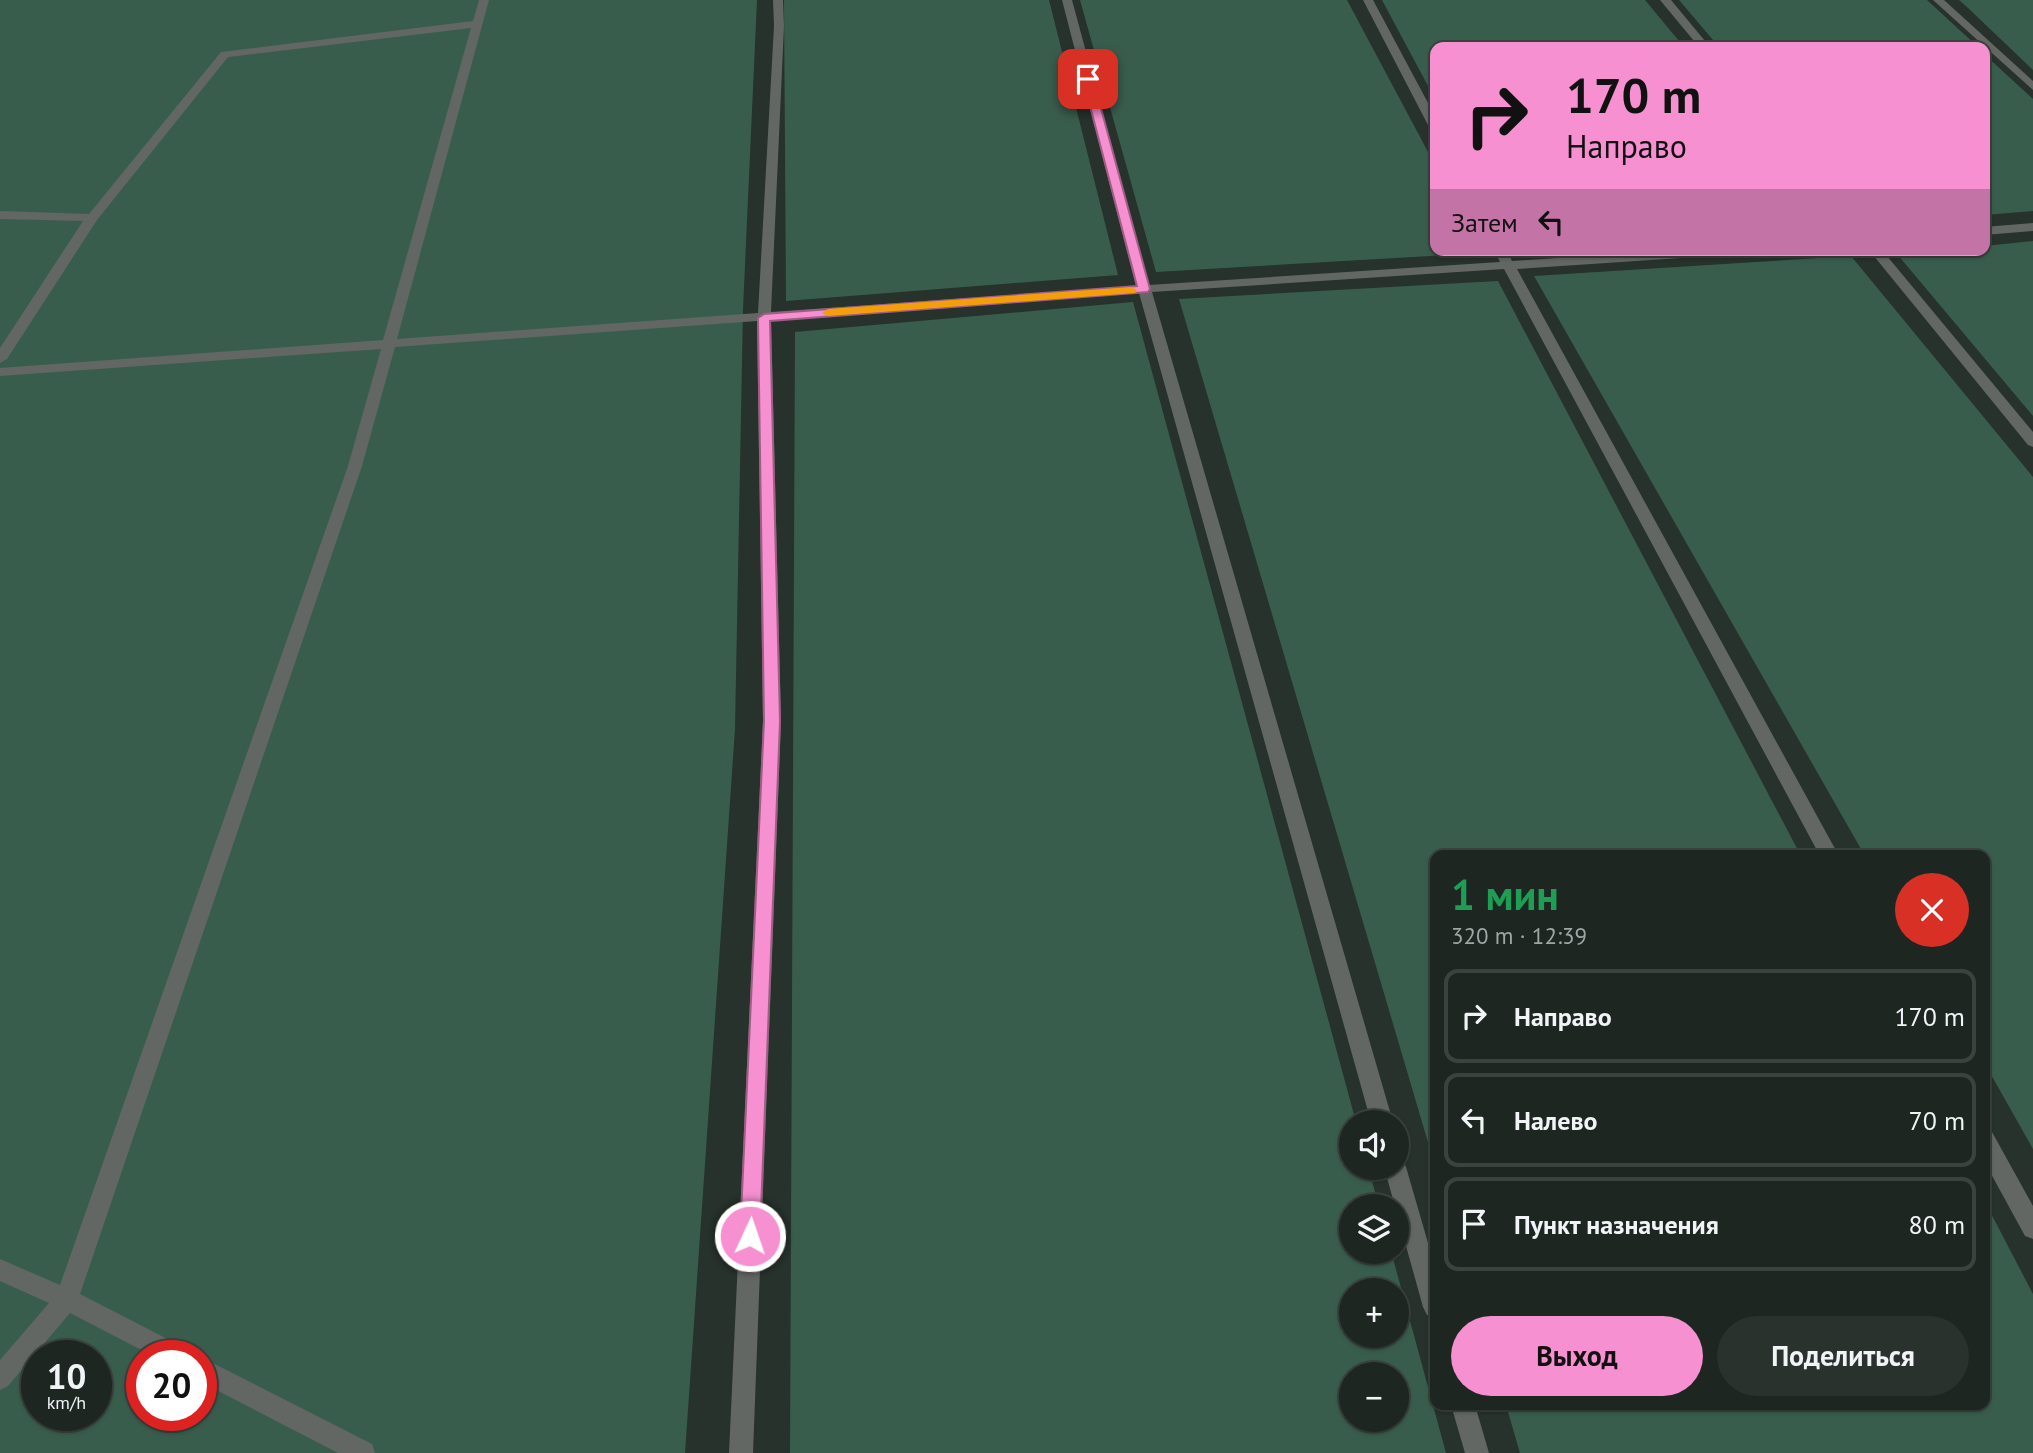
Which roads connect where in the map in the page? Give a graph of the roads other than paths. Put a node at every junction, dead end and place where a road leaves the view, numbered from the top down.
1 (484, 0) edge
2 (778, 0) edge
3 (1067, 0) edge
4 (1368, 0) edge
5 (1665, 0) edge
6 (1938, 0) edge
7 (477, 24) junction
8 (1701, 42) edge
9 (1984, 42) edge
10 (1990, 48) edge
11 (2033, 87) edge
12 (1430, 118) edge
13 (0, 215) edge
14 (92, 218) junction
15 (2033, 226) edge
16 (1990, 230) edge
17 (1503, 256) edge
18 (1654, 256) edge
19 (1880, 256) edge
20 (1509, 266) junction
21 (1144, 289) junction
22 (764, 318) junction
23 (389, 344) junction
24 (0, 359) edge
25 (0, 372) edge
26 (2033, 442) edge
27 (1827, 850) edge
28 (1379, 1110) edge
29 (1990, 1150) edge
30 (1399, 1180) edge
31 (2033, 1228) edge
32 (0, 1270) edge
33 (1430, 1290) edge
34 (67, 1299) junction
35 (146, 1340) edge
36 (217, 1377) edge
37 (0, 1378) edge
38 (1464, 1410) edge
39 (363, 1453) edge
40 (741, 1453) edge
41 (1477, 1453) edge

1 - 7 lane
2 - 22 lane
3 - 21 lane
4 - 12 lane
5 - 8 lane
6 - 9 lane
7 - 14 lane
7 - 23 lane
10 - 11 lane
13 - 14 lane
14 - 24 lane
15 - 16 lane
17 - 20 lane
18 - 20 lane
19 - 26 lane
20 - 21 lane
20 - 27 lane
21 - 22 lane
21 - 28 lane
22 - 23 lane
22 - 40 lane
23 - 25 lane
23 - 34 lane
29 - 31 lane
30 - 33 lane
32 - 34 lane
34 - 35 lane
34 - 37 lane
36 - 39 lane
38 - 41 lane

